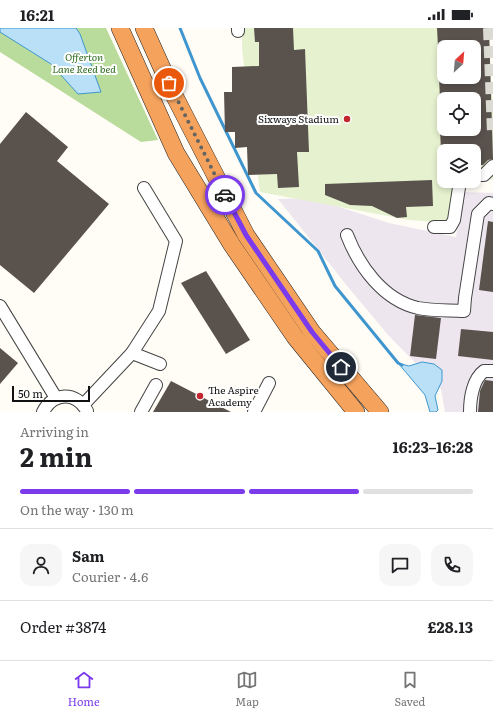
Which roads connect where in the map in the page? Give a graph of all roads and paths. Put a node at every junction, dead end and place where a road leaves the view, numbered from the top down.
1 (120, 28) edge
2 (144, 28) edge
3 (493, 166) edge
4 (481, 175) edge
5 (144, 188) dead end
6 (459, 188) edge
7 (491, 203) edge
8 (434, 227) dead end
9 (347, 235) dead end
10 (0, 306) edge
11 (132, 353) junction
12 (160, 364) dead end
13 (493, 371) edge
14 (269, 384) dead end
15 (156, 385) dead end
16 (56, 398) junction
17 (85, 408) edge
18 (43, 412) edge
19 (142, 412) edge
20 (254, 412) edge
21 (356, 412) edge
22 (380, 412) edge
23 (470, 412) edge

1 - 21 highway
2 - 22 highway
3 - 4 street
5 - 11 street
6 - 8 street
7 - 9 street
10 - 16 street
11 - 12 street
11 - 17 street
13 - 23 street
14 - 20 street
15 - 19 street
16 - 17 street
16 - 18 street

